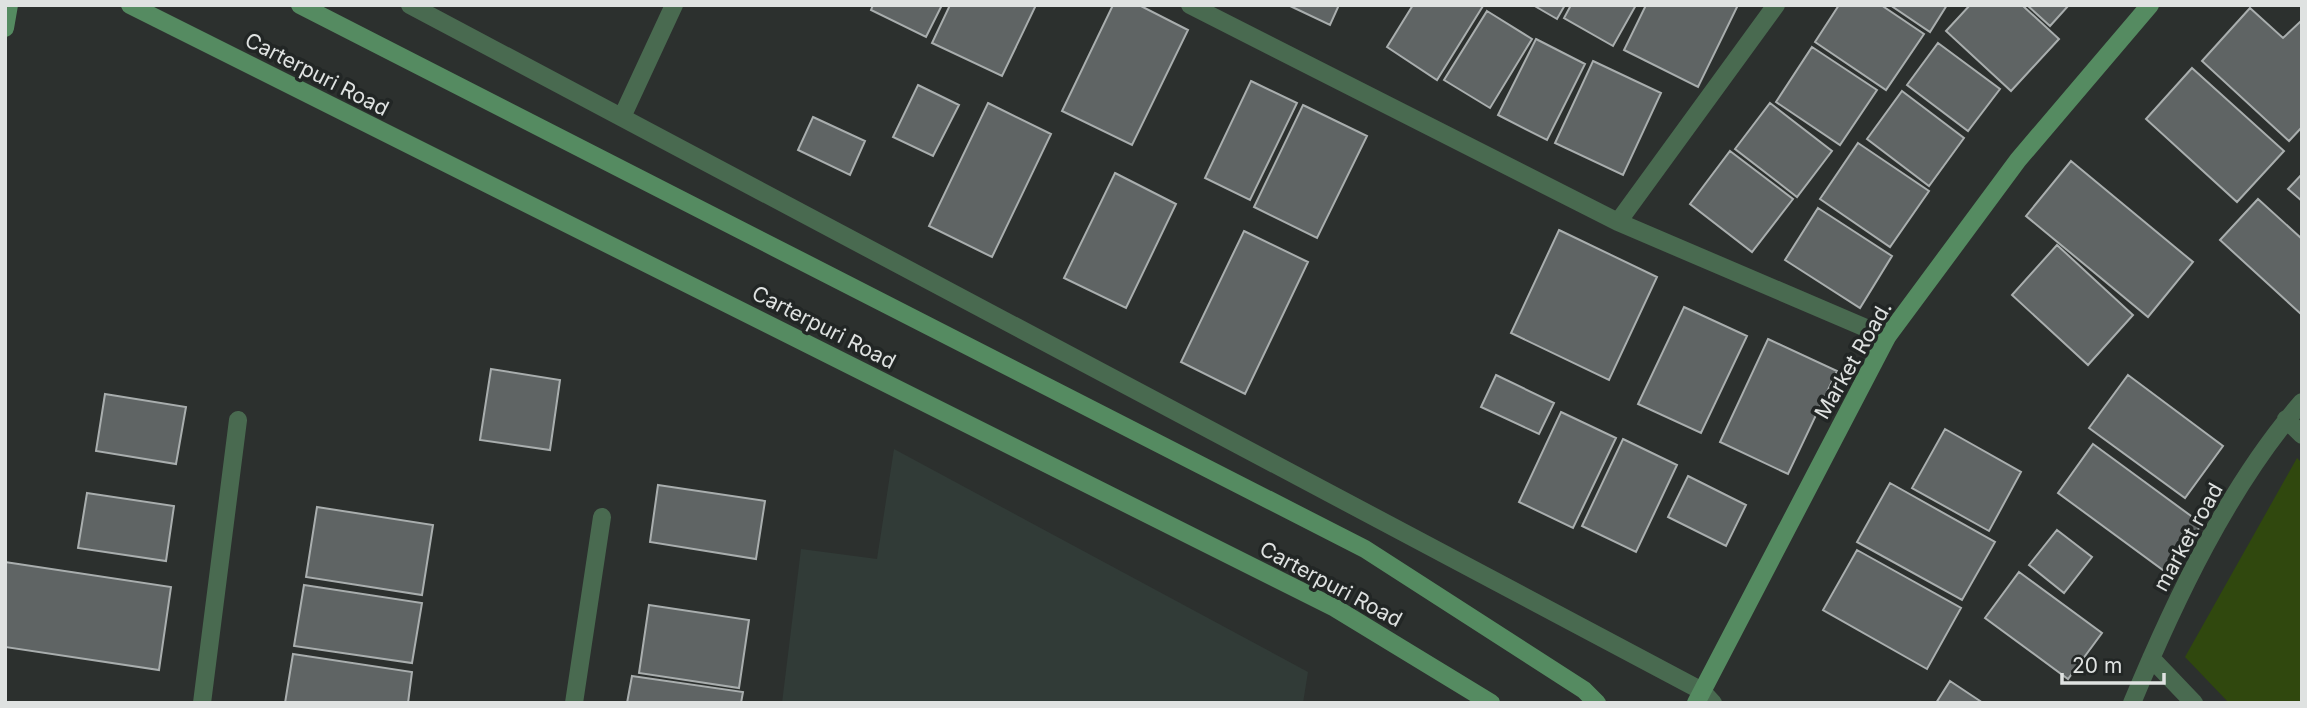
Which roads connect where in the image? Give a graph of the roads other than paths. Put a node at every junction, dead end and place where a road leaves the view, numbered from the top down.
1 (9, 5) edge
2 (130, 5) edge
3 (300, 5) edge
4 (410, 5) edge
5 (674, 5) edge
6 (1190, 5) edge
7 (2150, 5) edge
8 (1772, 6) edge
9 (5, 28) edge
10 (622, 117) junction
11 (1618, 222) junction
12 (1887, 337) junction
13 (2302, 402) edge
14 (2287, 419) junction
15 (238, 420) dead end
16 (2302, 435) edge
17 (602, 517) dead end
18 (2151, 658) junction
19 (1704, 699) edge
20 (202, 703) edge
21 (574, 703) edge
22 (1491, 703) edge
23 (1597, 703) edge
24 (2132, 703) edge
25 (2194, 703) edge

1 - 9 main road
2 - 22 main road, Carterpuri Road
3 - 23 main road, Carterpuri Road
4 - 10 street
5 - 10 street
6 - 11 street
7 - 12 main road, Market Road.
8 - 11 street
10 - 19 street
11 - 12 street
12 - 19 main road, Market Road.
13 - 14 street, market road
14 - 16 street
14 - 18 street, market road
15 - 20 street
17 - 21 street
18 - 24 street, market road
18 - 25 street

